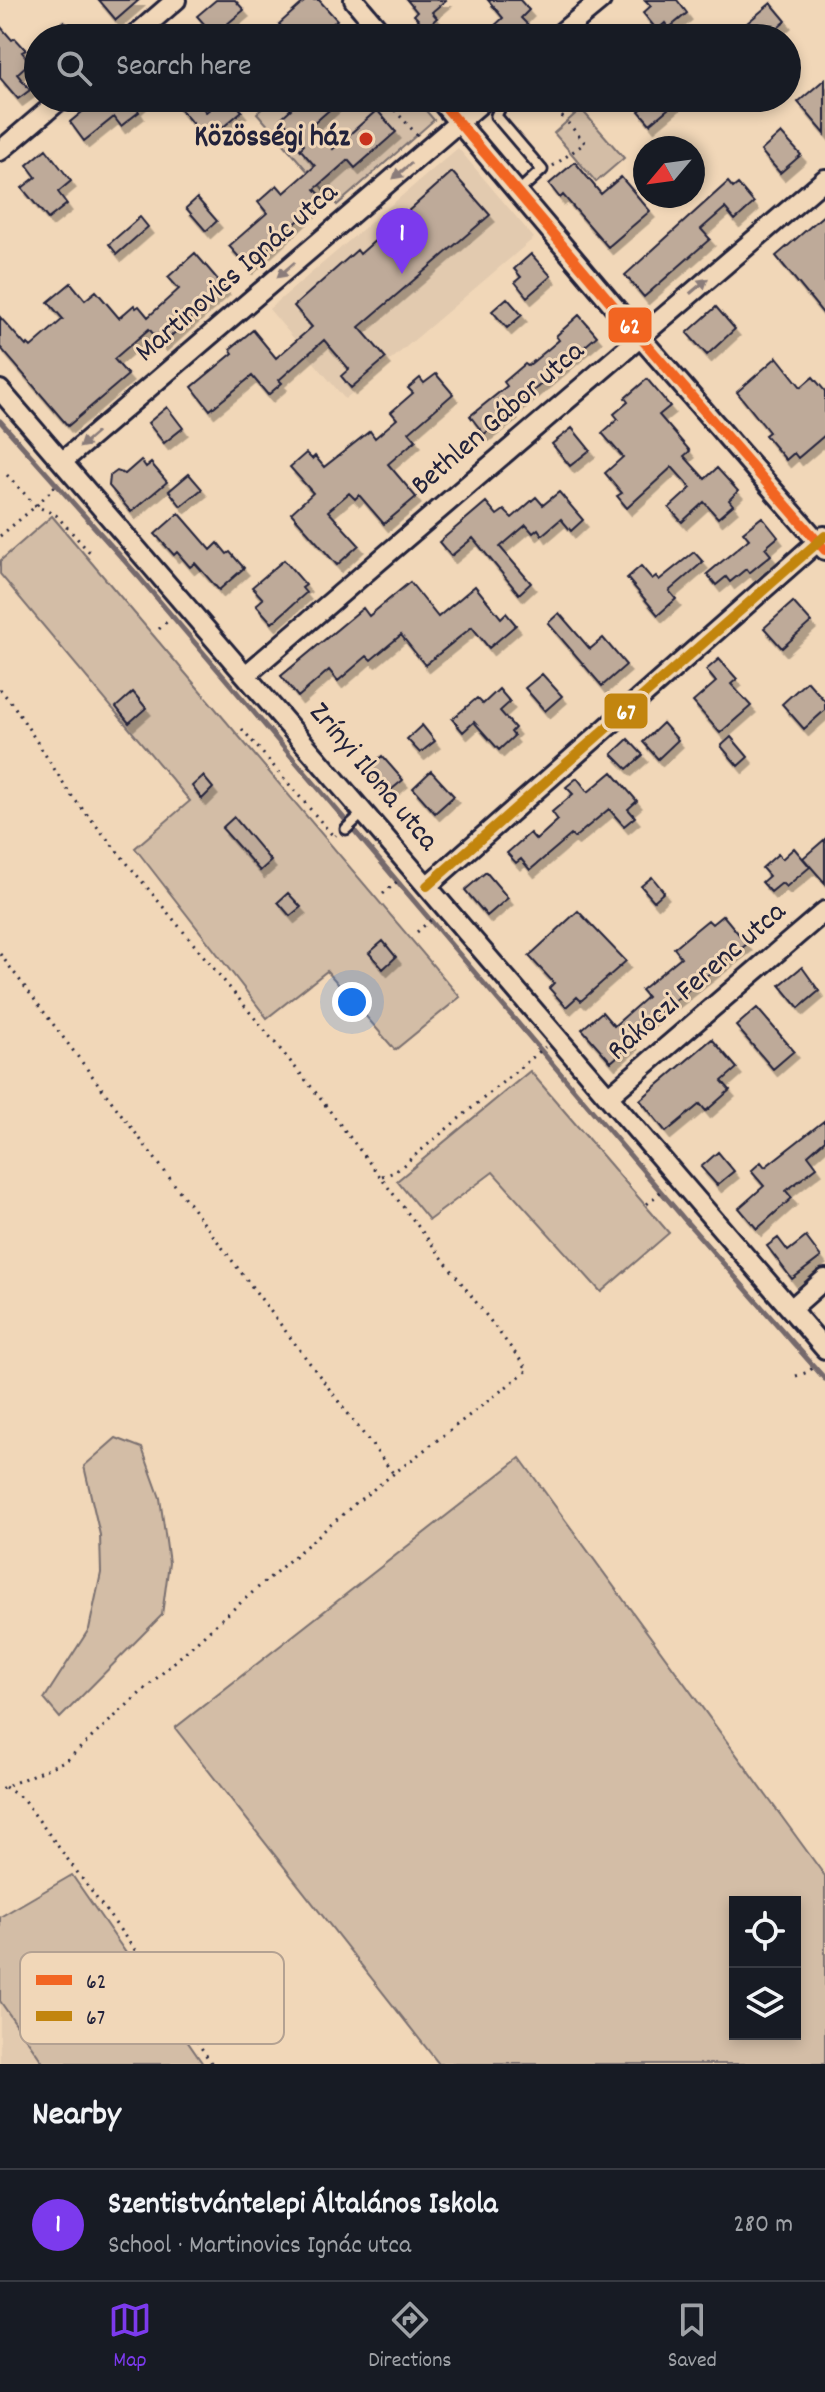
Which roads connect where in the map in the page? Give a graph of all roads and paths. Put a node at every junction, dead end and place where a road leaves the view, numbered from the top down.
1 (176, 0) edge
2 (354, 0) edge
3 (601, 0) edge
4 (148, 24) edge
5 (374, 24) edge
6 (572, 24) edge
7 (46, 112) edge
8 (397, 112) edge
9 (451, 112) edge
10 (470, 112) edge
11 (498, 112) edge
12 (558, 112) edge
13 (459, 121) junction
14 (429, 148) junction
15 (0, 151) edge
16 (542, 170) junction
17 (825, 179) edge
18 (519, 191) junction
19 (640, 337) junction
20 (0, 390) edge
21 (62, 462) junction
22 (7, 475) dead end
23 (52, 488) dead end
24 (36, 506) junction
25 (0, 536) edge
26 (823, 543) edge
27 (93, 556) dead end
28 (168, 621) dead end
29 (159, 629) dead end
30 (247, 674) junction
31 (0, 689) edge
32 (242, 729) dead end
33 (360, 815) junction
34 (346, 829) joint
35 (393, 885) dead end
36 (427, 886) junction
37 (383, 894) dead end
38 (825, 911) edge
39 (426, 924) dead end
40 (417, 932) dead end
41 (0, 954) edge
42 (536, 1054) dead end
43 (608, 1097) junction
44 (382, 1176) junction
45 (667, 1186) dead end
46 (647, 1204) dead end
47 (825, 1279) edge
48 (791, 1309) junction
49 (822, 1356) edge
50 (796, 1376) dead end
51 (393, 1473) junction
52 (2, 1788) edge
53 (136, 1952) edge
54 (199, 2044) edge
55 (212, 2064) edge

1 - 4 street
2 - 5 street
3 - 6 street
7 - 15 street
8 - 14 path
9 - 13 street
10 - 13 street, Martinovics Ignác utca
11 - 16 lane
12 - 16 path
13 - 14 street, Martinovics Ignác utca
13 - 18 street
14 -> 21 street, Martinovics Ignác utca
16 - 18 lane
19 -> 17 street, Bethlen Gábor utca
18 - 19 street
19 - 26 street
19 - 30 street, Bethlen Gábor utca
20 - 21 street, Zrínyi Ilona utca
21 - 30 street, Zrínyi Ilona utca
22 - 24 path
23 - 24 path
24 - 25 path
24 - 27 path
26 - 36 street
28 - 29 path
30 - 33 street, Zrínyi Ilona utca
31 - 44 path
32 - 34 path
33 - 34 lane
33 - 36 street, Zrínyi Ilona utca
35 - 37 path
36 - 43 street, Zrínyi Ilona utca
38 - 43 street, Rákóczi Ferenc utca
39 - 40 path
41 - 51 path
42 - 44 path
43 - 48 street, Zrínyi Ilona utca
44 - 51 path
45 - 46 path
47 - 48 street
48 - 49 street, Zrínyi Ilona utca
49 - 50 path
51 - 52 path
52 - 53 path
54 - 55 path

